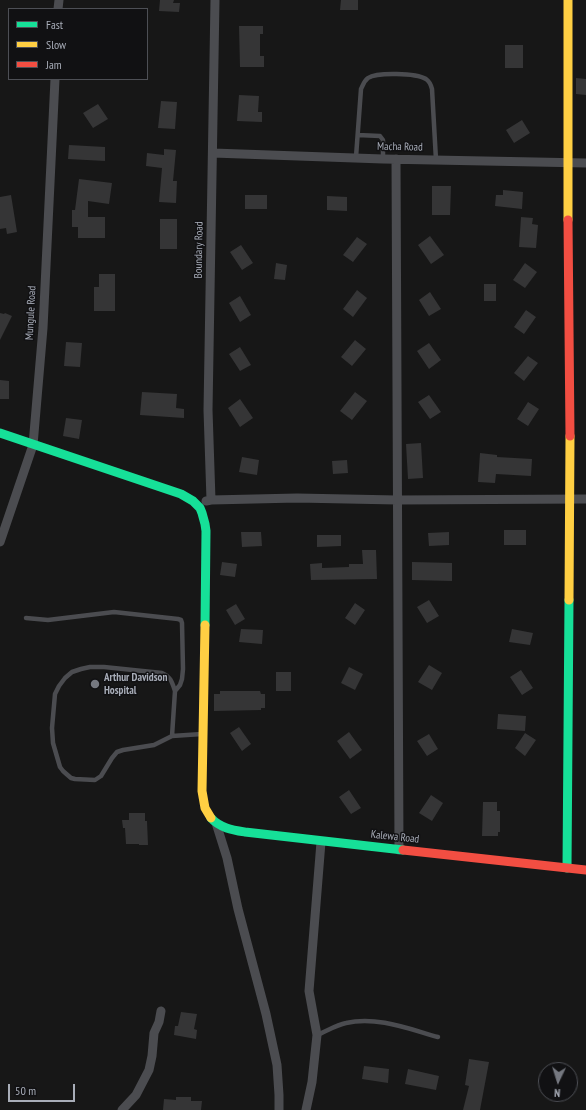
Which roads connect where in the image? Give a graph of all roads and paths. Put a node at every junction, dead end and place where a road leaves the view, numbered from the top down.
1 (215, 0) edge
2 (568, 0) edge
3 (55, 80) edge
4 (358, 135) junction
5 (212, 153) junction
6 (356, 158) junction
7 (383, 159) junction
8 (396, 159) junction
9 (436, 160) junction
10 (568, 162) junction
11 (586, 163) edge
12 (0, 433) edge
13 (33, 444) junction
14 (570, 499) junction
15 (586, 499) edge
16 (210, 500) junction
17 (397, 500) junction
18 (197, 504) junction
19 (0, 542) edge
20 (26, 618) dead end
21 (175, 691) junction
22 (202, 734) junction
23 (172, 736) junction
24 (216, 823) junction
25 (321, 842) junction
26 (399, 850) junction
27 (567, 868) junction
28 (586, 870) edge
29 (161, 1010) dead end
30 (318, 1035) junction
31 (438, 1037) dead end
32 (122, 1110) edge
33 (279, 1110) edge
34 (306, 1110) edge

1 - 5 street, Boundary Road
2 - 10 street
3 - 13 street, Mungule Road
4 - 6 lane
4 - 7 lane
4 - 9 lane
5 - 6 street, Macha Road
5 - 16 street, Boundary Road
6 - 7 street, Macha Road
7 - 8 street, Macha Road
8 - 9 street, Macha Road
8 - 17 street
9 - 10 street, Macha Road
10 - 11 street, Macha Road
10 - 14 street
12 - 13 street
13 - 18 street
13 - 19 street, Mungule Road
14 - 15 street
14 - 17 street
14 - 27 street
16 - 17 street
16 - 18 street
17 - 26 street
18 - 22 street
20 - 21 lane
21 - 23 lane
21 - 23 lane
22 - 23 lane
22 - 24 street, Kalewa Road
24 - 25 street, Kalewa Road
24 - 33 street
25 - 26 street, Kalewa Road
25 - 30 street
26 - 27 street, Kalewa Road
27 - 28 street, Kalewa Road
29 - 32 street
30 - 31 lane
30 - 34 street

